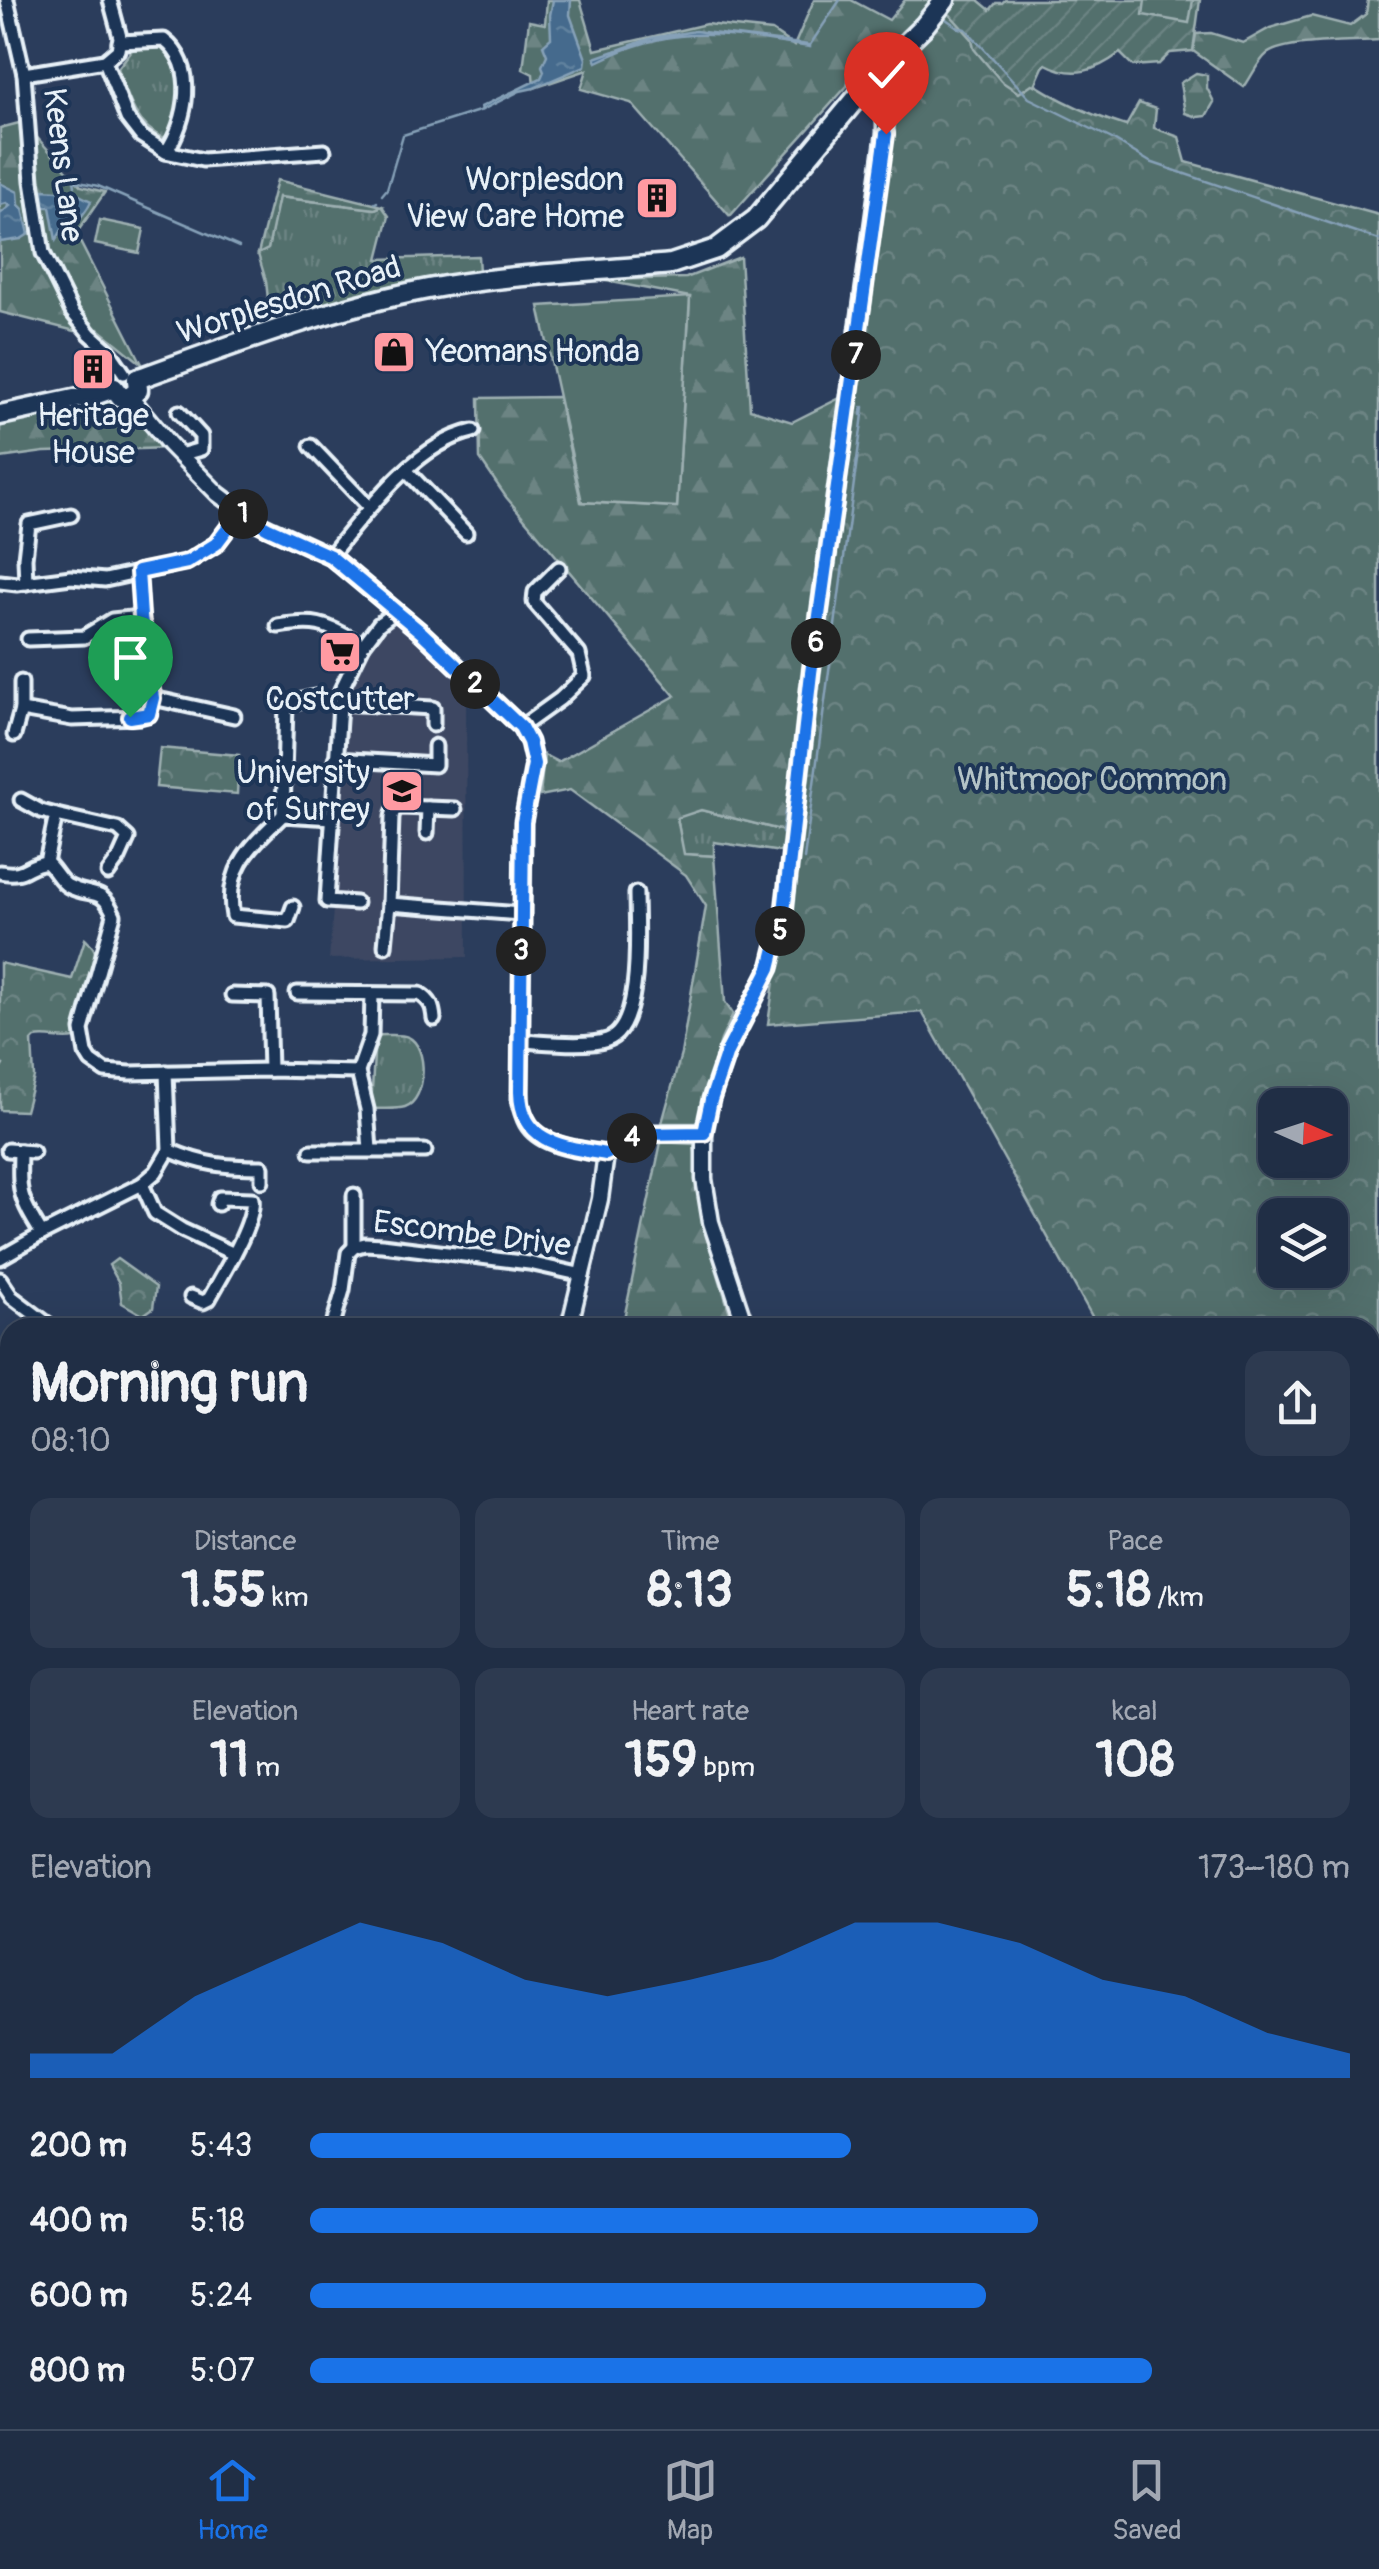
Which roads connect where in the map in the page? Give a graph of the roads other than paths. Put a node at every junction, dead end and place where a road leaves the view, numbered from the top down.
1 (110, 0) edge
2 (6, 7) edge
3 (939, 7) edge
4 (119, 42) junction
5 (106, 61) junction
6 (24, 74) junction
7 (872, 88) junction
8 (166, 152) junction
9 (324, 152) dead end
10 (126, 384) junction
11 (180, 412) dead end
12 (0, 414) edge
13 (472, 431) dead end
14 (312, 446) dead end
15 (180, 455) junction
16 (408, 470) junction
17 (369, 507) junction
18 (240, 512) junction
19 (71, 514) dead end
20 (466, 533) dead end
21 (330, 556) junction
22 (558, 568) dead end
23 (138, 572) junction
24 (0, 582) edge
25 (26, 583) junction
26 (395, 612) junction
27 (141, 617) junction
28 (278, 626) dead end
29 (28, 638) dead end
30 (363, 645) junction
31 (22, 682) dead end
32 (315, 697) dead end
33 (153, 698) junction
34 (340, 703) junction
35 (21, 710) junction
36 (234, 716) dead end
37 (434, 725) dead end
38 (521, 727) junction
39 (14, 735) dead end
40 (435, 746) dead end
41 (335, 759) junction
42 (21, 800) dead end
43 (428, 808) junction
44 (455, 809) dead end
45 (56, 814) junction
46 (283, 815) junction
47 (332, 818) junction
48 (427, 833) dead end
49 (46, 862) junction
50 (0, 872) edge
51 (108, 873) dead end
52 (636, 892) dead end
53 (356, 903) dead end
54 (389, 904) junction
55 (293, 907) dead end
56 (521, 914) junction
57 (385, 946) dead end
58 (297, 993) dead end
59 (372, 994) junction
60 (232, 995) dead end
61 (434, 1019) dead end
62 (521, 1041) junction
63 (270, 1070) junction
64 (166, 1072) junction
65 (358, 1072) junction
66 (704, 1133) junction
67 (170, 1150) junction
68 (370, 1150) junction
69 (21, 1151) dead end
70 (311, 1151) dead end
71 (424, 1151) dead end
72 (606, 1154) junction
73 (262, 1181) dead end
74 (142, 1184) junction
75 (354, 1195) dead end
76 (218, 1204) dead end
77 (42, 1234) junction
78 (354, 1247) junction
79 (234, 1254) junction
80 (0, 1258) edge
81 (582, 1275) junction
82 (0, 1279) edge
83 (191, 1297) dead end
84 (40, 1318) edge
85 (335, 1318) edge
86 (572, 1318) edge
87 (743, 1318) edge

1 - 4 street
2 - 6 street, Keens Lane
3 - 7 main road
4 - 5 street
4 - 8 street
5 - 6 street
5 - 8 street
6 - 10 street, Keens Lane
7 - 10 main road, Worplesdon Road
7 - 66 street
8 - 9 street
10 - 12 main road, Worplesdon Road
10 - 15 street
11 - 15 street
13 - 16 street
14 - 17 street
15 - 18 street
16 - 17 street
16 - 20 street
17 - 21 street
18 - 21 street
18 - 23 street
19 - 25 street
21 - 26 street
22 - 38 street
23 - 25 street
23 - 27 street
24 - 25 street
26 - 30 street
26 - 38 street
27 - 29 street
27 - 33 street
28 - 30 street
30 - 34 street
31 - 35 street
32 - 46 street
33 - 35 street
33 - 36 street
34 - 37 street
34 - 41 street
35 - 39 street
38 - 56 street
40 - 41 street
41 - 47 street
42 - 45 street
43 - 44 street
43 - 48 street
43 - 54 street
45 - 49 street
45 - 51 street
46 - 47 street
46 - 55 street
47 - 53 street
49 - 50 street
49 - 64 street
52 - 62 street
54 - 56 street
54 - 57 street
56 - 62 street
58 - 59 street
59 - 61 street
59 - 65 street
60 - 63 street
62 - 72 street
63 - 64 street
63 - 65 street
64 - 67 street
65 - 68 street
66 - 72 street
66 - 87 street
67 - 73 street
67 - 74 street
68 - 70 street
68 - 71 street
69 - 77 street
72 - 81 street
74 - 77 street
74 - 79 street
75 - 78 street
76 - 79 street
77 - 80 street
78 - 81 street, Escombe Drive
78 - 85 street
79 - 83 street
81 - 86 street
82 - 84 street

